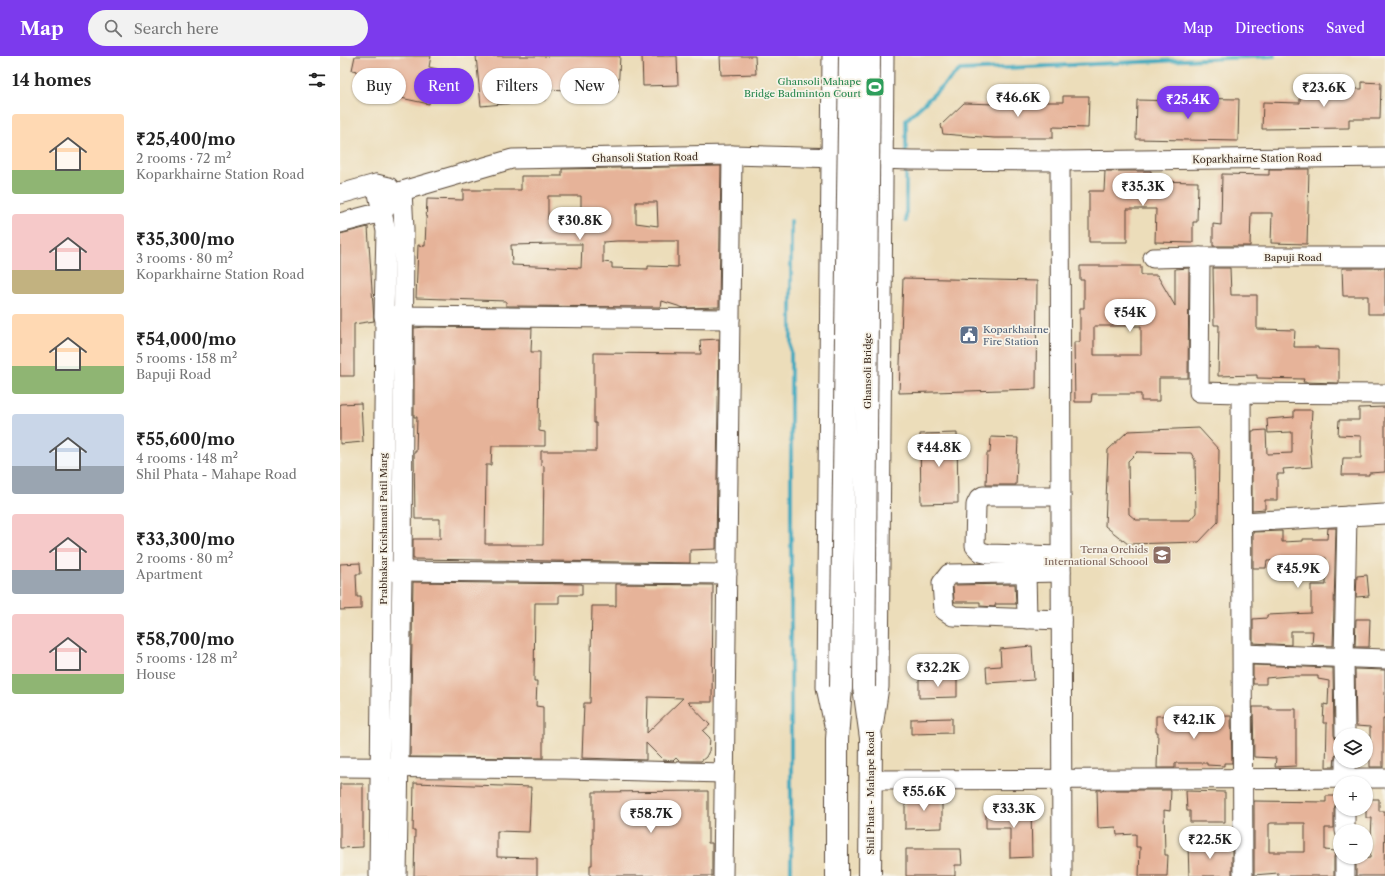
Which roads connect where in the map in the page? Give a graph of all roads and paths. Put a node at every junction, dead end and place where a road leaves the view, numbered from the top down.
1 (832, 56) edge
2 (850, 56) edge
3 (869, 56) edge
4 (884, 56) edge
5 (732, 155) junction
6 (1385, 157) edge
7 (831, 158) junction
8 (896, 160) junction
9 (1060, 161) junction
10 (376, 184) junction
11 (402, 191) junction
12 (340, 194) edge
13 (382, 212) junction
14 (340, 223) edge
15 (1385, 257) edge
16 (1153, 258) dead end
17 (1200, 258) junction
18 (384, 316) junction
19 (403, 316) junction
20 (730, 319) junction
21 (1241, 393) junction
22 (1385, 394) edge
23 (1061, 496) junction
24 (1385, 514) edge
25 (1347, 516) junction
26 (1243, 522) junction
27 (1061, 564) junction
28 (383, 570) junction
29 (402, 571) junction
30 (1026, 573) junction
31 (727, 574) junction
32 (1027, 619) junction
33 (1061, 620) junction
34 (1243, 654) junction
35 (1344, 658) junction
36 (1385, 659) edge
37 (864, 687) joint
38 (1345, 728) edge
39 (837, 738) junction
40 (871, 738) junction
41 (340, 767) edge
42 (389, 767) junction
43 (724, 773) junction
44 (1345, 774) edge
45 (1385, 778) edge
46 (1243, 779) junction
47 (871, 780) junction
48 (1062, 780) junction
49 (1345, 864) edge
50 (379, 876) edge
51 (397, 876) edge
52 (723, 876) edge
53 (837, 876) edge
54 (870, 876) edge
55 (1062, 876) edge
56 (1243, 876) edge
57 (1345, 876) edge

1 - 7 street
2 - 39 main road, bridge
3 - 37 main road, Ghansoli Bridge, bridge
4 - 8 street
5 - 7 street, Ghansoli Station Road
5 - 11 street, Ghansoli Station Road
5 - 20 street
6 - 9 street, Koparkhairne Station Road
7 - 8 street, Ghansoli Station Road
7 - 39 street
8 - 9 street, Koparkhairne Station Road
8 - 40 street
9 - 23 street
10 - 11 street
10 - 12 street
10 - 13 street, Prabhakar Krishanati Patil Marg
11 - 13 street
11 - 19 street, Prabhakar Krishanati Patil Marg
13 - 14 street
13 - 18 street, Prabhakar Krishanati Patil Marg
15 - 17 street, Bapuji Road
16 - 17 street, Bapuji Road
17 - 21 street
18 - 19 street
18 - 28 street, Prabhakar Krishanati Patil Marg
19 - 20 street
19 - 29 street, Prabhakar Krishanati Patil Marg
20 - 31 street
21 - 22 street
21 - 26 street
23 - 27 street
23 - 27 street
24 - 25 street
25 - 26 street
25 - 35 street
26 - 34 street
27 - 30 street
27 - 33 street
28 - 29 street
28 - 42 street, Prabhakar Krishanati Patil Marg
29 - 31 street
29 - 42 street, Prabhakar Krishanati Patil Marg
30 - 32 street
30 - 32 street
31 - 43 street
32 - 33 street
33 - 48 street
34 - 35 street
34 - 46 street
35 - 36 street
35 - 38 street
37 - 40 main road, Shil Phata - Mahape Road
39 - 53 main road
40 - 47 main road, Shil Phata - Mahape Road
41 - 42 street
42 - 43 street
42 - 50 street, Prabhakar Krishanati Patil Marg
42 - 51 street, Prabhakar Krishanati Patil Marg
43 - 52 street
44 - 45 street
44 - 46 street
46 - 48 street
46 - 56 street
47 - 48 street
47 - 54 main road, Shil Phata - Mahape Road
48 - 55 street
49 - 57 street

